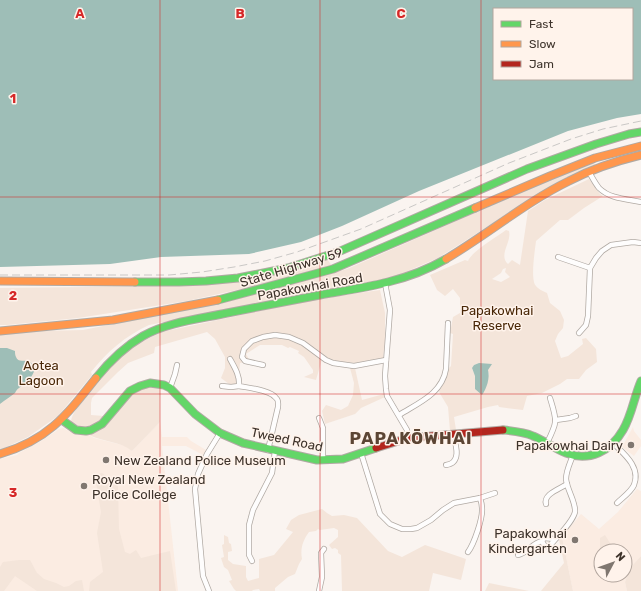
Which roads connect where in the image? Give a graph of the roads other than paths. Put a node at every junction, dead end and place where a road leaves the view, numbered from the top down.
1 (641, 132) edge
2 (641, 146) edge
3 (641, 156) edge
4 (589, 172) junction
5 (641, 202) edge
6 (641, 243) edge
7 (558, 256) dead end
8 (590, 268) junction
9 (0, 281) edge
10 (385, 283) junction
11 (448, 323) dead end
12 (0, 331) edge
13 (579, 333) dead end
14 (230, 359) dead end
15 (386, 360) junction
16 (177, 365) dead end
17 (263, 366) dead end
18 (641, 380) edge
19 (222, 386) dead end
20 (240, 386) junction
21 (170, 388) junction
22 (550, 398) dead end
23 (399, 415) junction
24 (576, 416) dead end
25 (319, 418) dead end
26 (62, 420) junction
27 (556, 420) junction
28 (220, 433) junction
29 (453, 434) junction
30 (408, 438) junction
31 (547, 443) junction
32 (613, 443) junction
33 (272, 450) junction
34 (0, 454) edge
35 (361, 454) junction
36 (572, 455) junction
37 (323, 460) junction
38 (446, 466) dead end
39 (567, 484) junction
40 (495, 493) dead end
41 (480, 498) junction
42 (617, 503) dead end
43 (546, 504) dead end
44 (555, 539) junction
45 (542, 541) junction
46 (324, 548) dead end
47 (468, 552) dead end
48 (518, 555) dead end
49 (252, 561) dead end
50 (208, 591) edge
51 (319, 591) edge

1 - 9 street, State Highway 59
2 - 12 street, State Highway 59
3 - 4 street, Papakowhai Road
4 - 5 street
4 - 10 street, Papakowhai Road
6 - 8 street
7 - 8 street
8 - 13 street
10 - 15 street
10 - 26 street, Papakowhai Road
11 - 23 street
14 - 20 street
15 - 17 street
15 - 23 street
16 - 21 street
18 - 32 street, Tweed Road
19 - 20 street
20 - 33 street
21 - 26 street
21 - 28 street, Tweed Road
22 - 27 street
23 - 30 street
24 - 27 street
25 - 37 street
26 - 34 street, Papakowhai Road
27 - 31 street
28 - 33 street, Tweed Road
28 - 50 street
29 - 30 street, Tweed Road
29 - 31 street, Tweed Road
29 - 38 street
30 - 35 street, Tweed Road
31 - 36 street, Tweed Road
32 - 36 street, Tweed Road
32 - 42 street
33 - 37 street, Tweed Road
33 - 49 street
35 - 37 street, Tweed Road
35 - 41 street
36 - 39 street
39 - 43 street
39 - 44 street
40 - 41 street
41 - 47 street
44 - 45 street
44 - 45 street
45 - 48 street
46 - 51 street

